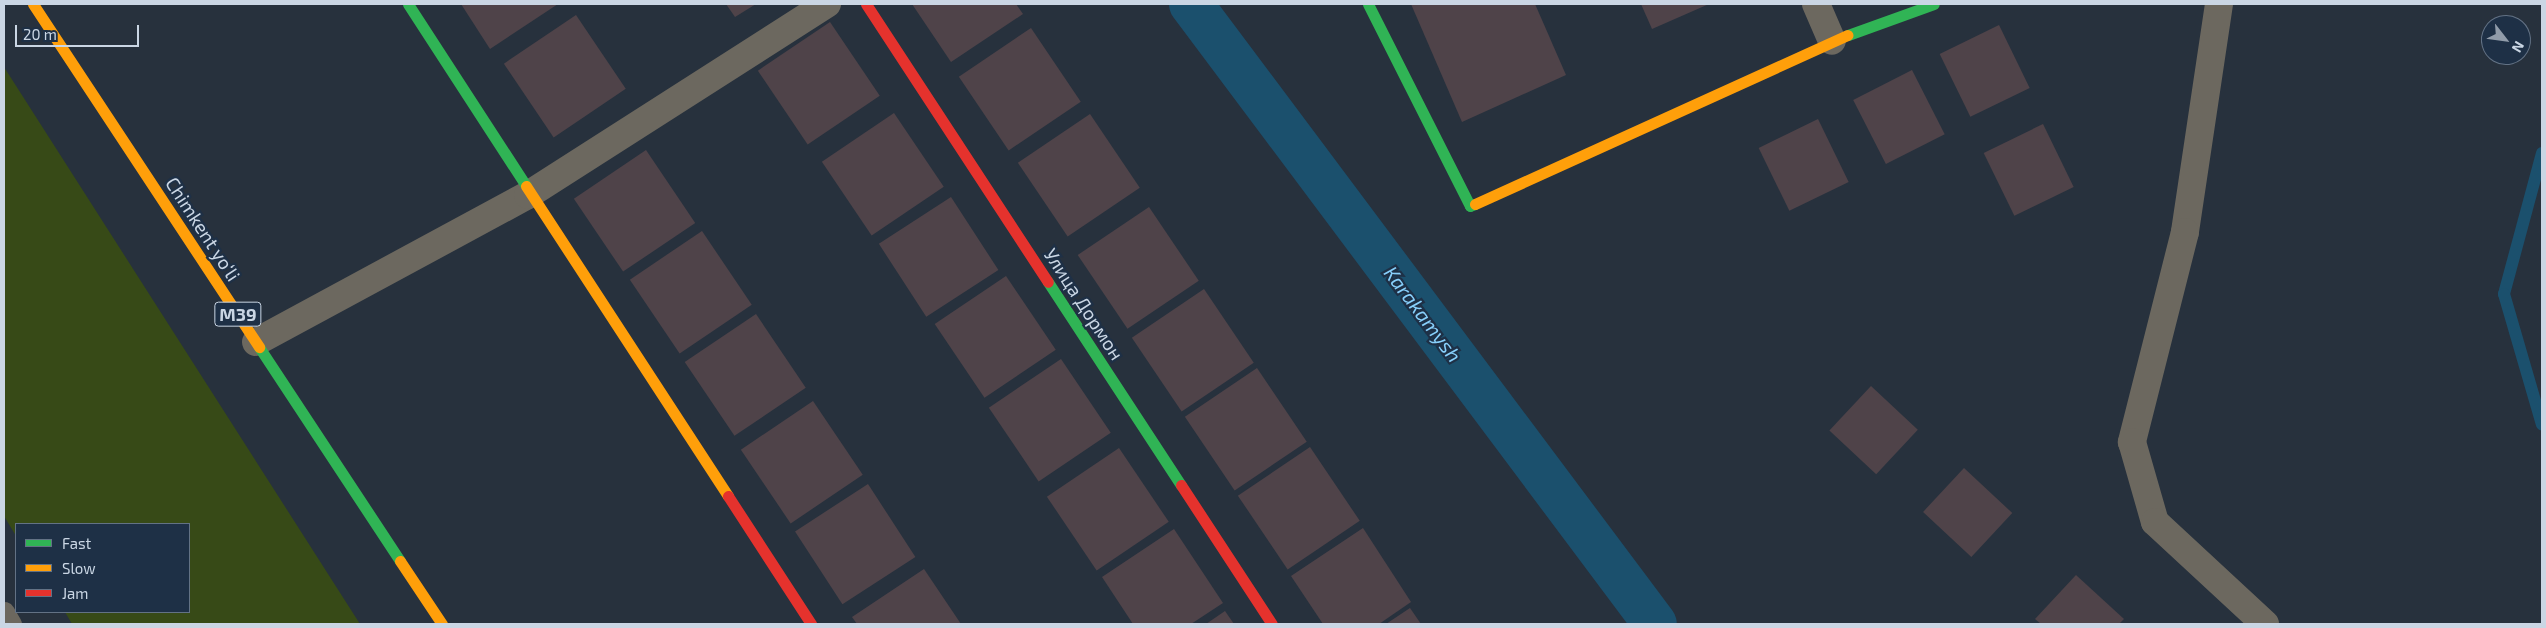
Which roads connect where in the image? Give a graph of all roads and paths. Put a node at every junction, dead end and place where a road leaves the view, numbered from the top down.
1 (33, 4) edge
2 (408, 4) edge
3 (827, 4) edge
4 (866, 4) edge
5 (1368, 4) edge
6 (1816, 4) edge
7 (1934, 4) edge
8 (2219, 4) edge
9 (1832, 41) junction
10 (528, 195) junction
11 (256, 342) junction
12 (4, 612) edge
13 (12, 624) edge
14 (442, 624) edge
15 (811, 624) edge
16 (1272, 624) edge
17 (2265, 624) edge

1 - 11 main road, Chimkent yo‘li / M39
2 - 10 main road
3 - 10 street
4 - 16 main road, Улица Дормон
5 - 9 main road
6 - 9 street
7 - 9 main road
8 - 17 street
10 - 11 street
10 - 15 main road
11 - 14 main road, Chimkent yo‘li / M39
12 - 13 lane

